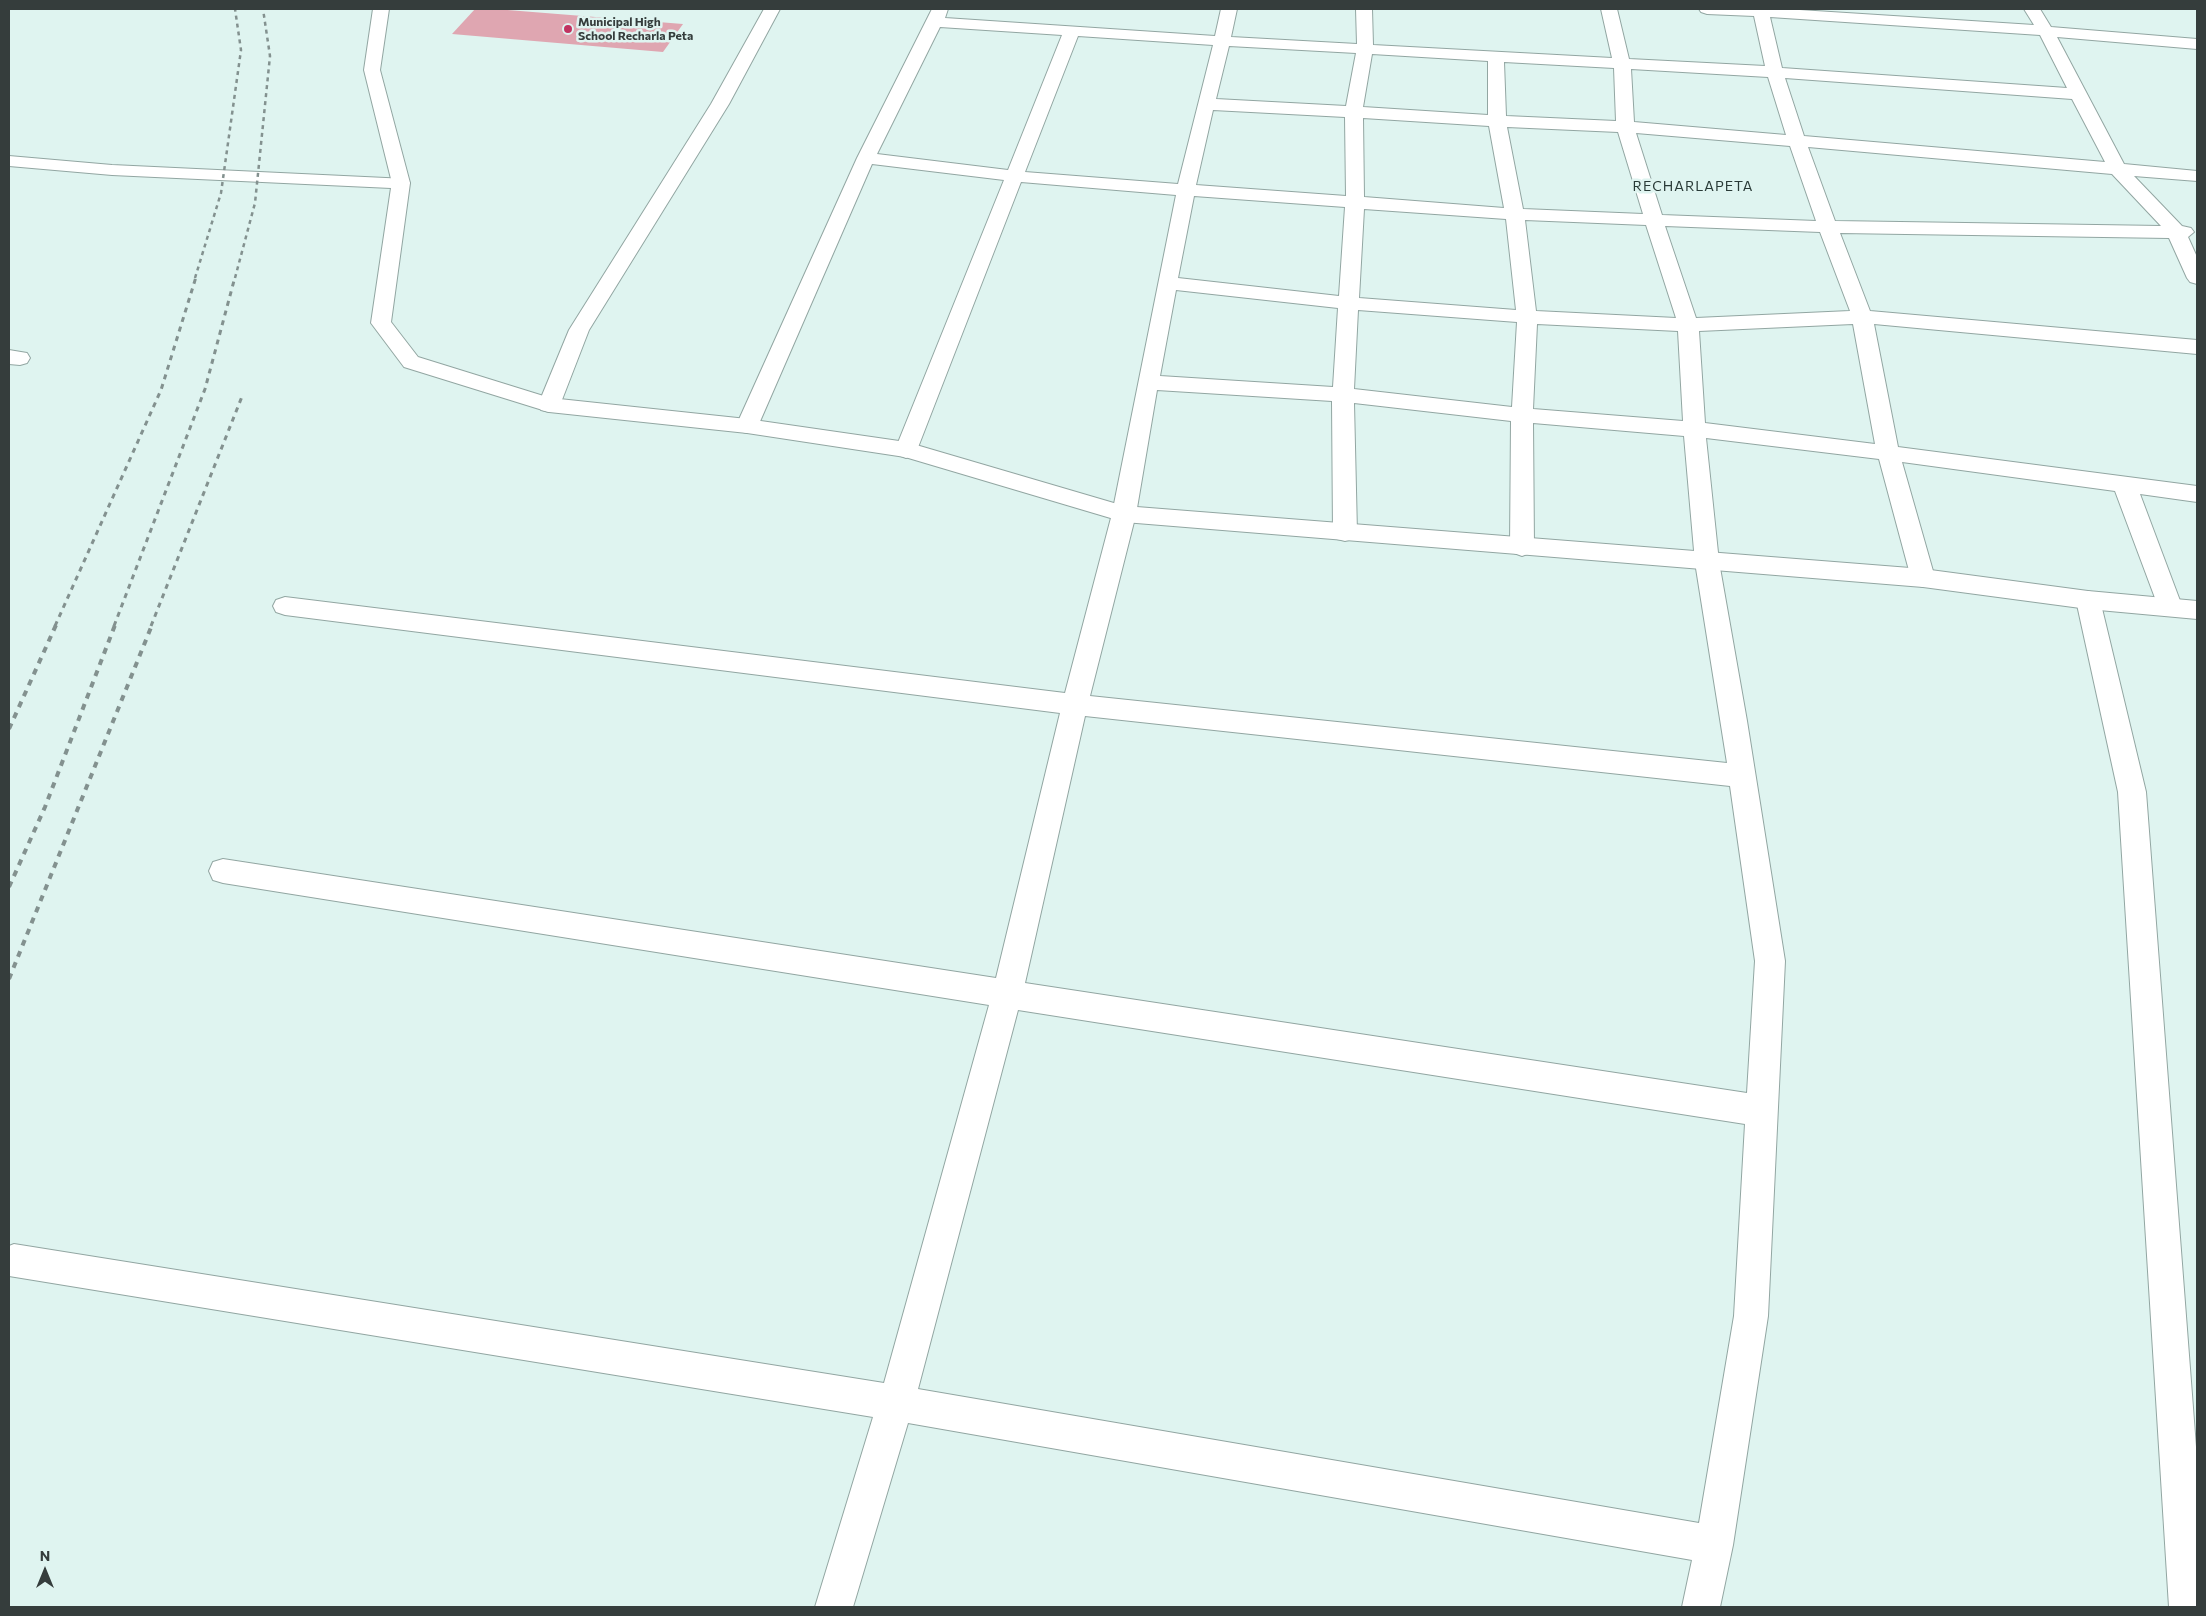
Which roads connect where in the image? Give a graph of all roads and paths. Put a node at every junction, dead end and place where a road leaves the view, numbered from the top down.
1 (381, 9) edge
2 (772, 9) edge
3 (1229, 9) edge
4 (1364, 9) edge
5 (1609, 9) edge
6 (1707, 9) edge
7 (2032, 9) edge
8 (1760, 10) edge
9 (937, 15) edge
10 (1072, 31) junction
11 (2046, 31) junction
12 (1222, 41) junction
13 (2197, 44) edge
14 (1365, 49) junction
15 (1496, 57) junction
16 (1622, 64) junction
17 (1776, 72) junction
18 (2079, 94) junction
19 (1206, 104) junction
20 (1354, 112) junction
21 (1497, 121) junction
22 (1625, 127) junction
23 (1797, 141) junction
24 (866, 158) junction
25 (9, 161) edge
26 (2117, 169) junction
27 (1012, 176) junction
28 (2197, 176) edge
29 (400, 183) junction
30 (1186, 190) junction
31 (1355, 204) junction
32 (1515, 214) junction
33 (1654, 220) junction
34 (1828, 227) junction
35 (2186, 232) edge
36 (2197, 278) edge
37 (1167, 283) junction
38 (1348, 303) junction
39 (1527, 317) junction
40 (1862, 317) junction
41 (1688, 325) junction
42 (2197, 347) edge
43 (1148, 382) junction
44 (1343, 396) junction
45 (549, 405) junction
46 (1522, 415) junction
47 (747, 426) junction
48 (1694, 429) junction
49 (906, 450) junction
50 (1888, 453) junction
51 (2125, 486) junction
52 (2197, 494) edge
53 (1124, 514) junction
54 (1345, 533) junction
55 (1522, 547) junction
56 (1707, 562) junction
57 (1923, 578) junction
58 (2088, 600) junction
59 (285, 606) dead end
60 (2170, 606) junction
61 (2197, 610) edge
62 (1075, 705) junction
63 (1742, 776) junction
64 (222, 871) dead end
65 (1007, 994) junction
66 (1761, 1111) junction
67 (14, 1261) dead end
68 (896, 1403) junction
69 (1714, 1545) junction
70 (834, 1607) edge
71 (1701, 1607) edge
72 (2188, 1607) edge

1 - 29 street
2 - 45 street
3 - 12 street
4 - 14 street
5 - 16 street
6 - 8 street
7 - 11 street
8 - 11 street
8 - 17 street
9 - 10 street
9 - 24 street
10 - 12 street
10 - 27 street
11 - 13 street
11 - 18 street
12 - 14 street
12 - 19 street
14 - 15 street
14 - 20 street
15 - 16 street
15 - 21 street
16 - 17 street
16 - 22 street
17 - 18 street
17 - 23 street
18 - 26 street
19 - 20 street
19 - 30 street
20 - 21 street
20 - 31 street
21 - 22 street
21 - 32 street
22 - 23 street
22 - 33 street
23 - 26 street
23 - 34 street
24 - 27 street
24 - 47 street
25 - 29 street
26 - 28 street
26 - 35 street
27 - 30 street
27 - 49 street
29 - 45 street
30 - 31 street
30 - 37 street
31 - 32 street
31 - 38 street
32 - 33 street
32 - 39 street
33 - 34 street
33 - 41 street
34 - 35 street
34 - 40 street
35 - 36 street
37 - 38 street
37 - 43 street
38 - 39 street
38 - 44 street
39 - 41 street
39 - 46 street
40 - 41 street
40 - 42 street
40 - 50 street
41 - 48 street
43 - 44 street
43 - 53 street
44 - 46 street
44 - 54 street
45 - 47 street
46 - 48 street
46 - 55 street
47 - 49 street
48 - 50 street
48 - 56 street
49 - 53 street
50 - 51 street
50 - 57 street
51 - 52 street
51 - 60 street
53 - 54 street
53 - 62 street
54 - 55 street
55 - 56 street
56 - 57 street
56 - 63 street
57 - 58 street
58 - 60 street
58 - 72 street
59 - 62 street
60 - 61 street
62 - 63 street
62 - 65 street
63 - 66 street
64 - 65 street
65 - 66 street
65 - 68 street
66 - 69 street
67 - 68 street
68 - 69 street
68 - 70 street
69 - 71 street

